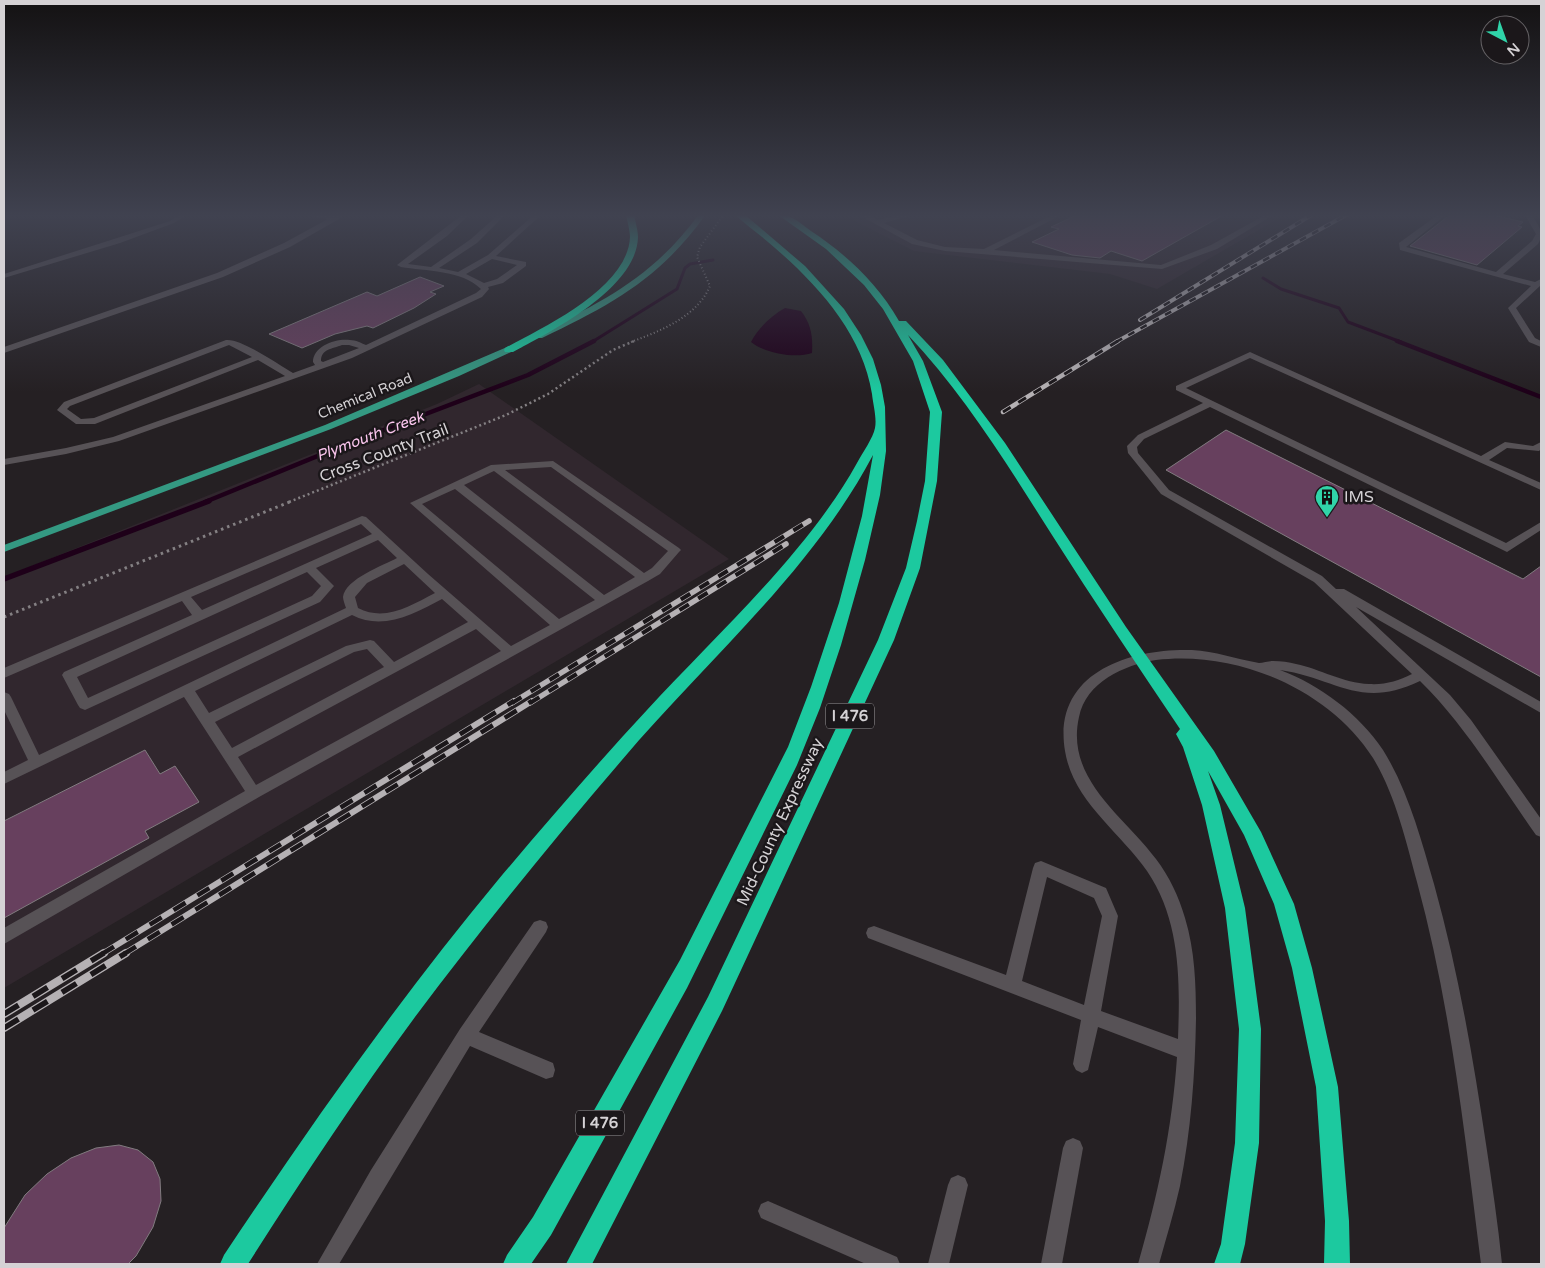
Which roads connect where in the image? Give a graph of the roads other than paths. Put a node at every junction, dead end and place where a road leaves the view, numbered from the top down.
1 (222, 273) edge
2 (449, 273) edge
3 (462, 273) edge
4 (511, 273) edge
5 (620, 273) edge
6 (651, 273) edge
7 (806, 273) edge
8 (857, 273) edge
9 (1491, 273) edge
10 (459, 275) junction
11 (1497, 275) joint
12 (1539, 283) edge
13 (483, 286) junction
14 (887, 308) junction
15 (1541, 344) edge
16 (367, 348) junction
17 (4, 350) edge
18 (509, 350) junction
19 (259, 357) junction
20 (322, 366) junction
21 (292, 376) junction
22 (1210, 404) junction
23 (881, 423) junction
24 (1538, 447) edge
25 (1482, 460) junction
26 (4, 462) edge
27 (495, 467) junction
28 (456, 484) junction
29 (1541, 486) edge
30 (1541, 525) edge
31 (379, 535) junction
32 (4, 549) edge
33 (404, 559) junction
34 (309, 567) junction
35 (644, 578) junction
36 (1318, 579) junction
37 (443, 593) junction
38 (184, 596) junction
39 (603, 600) junction
40 (352, 610) junction
41 (200, 616) junction
42 (477, 623) junction
43 (558, 626) junction
44 (510, 652) junction
45 (1258, 667) junction
46 (393, 668) junction
47 (4, 673) edge
48 (1421, 675) junction
49 (187, 690) junction
50 (1161, 690) junction
51 (4, 697) edge
52 (1541, 708) edge
53 (207, 720) junction
54 (230, 755) junction
55 (36, 763) junction
56 (5, 774) edge
57 (254, 792) junction
58 (1541, 831) edge
59 (540, 927) dead end
60 (874, 934) dead end
61 (4, 937) edge
62 (1012, 986) junction
63 (1091, 1016) junction
64 (466, 1035) junction
65 (1187, 1052) junction
66 (1082, 1064) dead end
67 (546, 1070) dead end
68 (1073, 1148) dead end
69 (958, 1184) dead end
70 (768, 1211) dead end
71 (233, 1264) edge
72 (327, 1264) edge
73 (516, 1264) edge
74 (579, 1264) edge
75 (890, 1264) edge
76 (938, 1264) edge
77 (1051, 1264) edge
78 (1149, 1264) edge
79 (1228, 1264) edge
80 (1337, 1264) edge
81 (1492, 1264) edge

1 - 17 street
2 - 10 street
3 - 10 street
4 - 13 street
5 - 18 highway
6 - 18 main road, Chemical Road
7 - 23 highway, Mid-County Expressway / I 476
8 - 14 highway, Mid-County Expressway / I 476
9 - 11 street
10 - 13 street
11 - 12 street
12 - 15 street
13 - 16 street
14 - 50 highway
14 - 74 highway, Mid-County Expressway / I 476
16 - 20 street
16 - 20 street
18 - 32 main road, Chemical Road
19 - 19 street
19 - 21 street
20 - 21 street
21 - 26 street
22 - 25 street
22 - 30 street
22 - 36 street
23 - 71 highway
23 - 73 highway, Mid-County Expressway / I 476
24 - 25 street
25 - 29 street
27 - 28 street
27 - 35 street
27 - 35 street
28 - 39 street
28 - 43 street
31 - 33 street
31 - 34 street
31 - 38 street
33 - 37 street
33 - 40 street
34 - 41 street
34 - 41 street
35 - 39 street
36 - 48 street
36 - 52 street
37 - 40 street
37 - 42 street
38 - 41 street
38 - 47 street
39 - 43 street
40 - 49 street
42 - 44 street
42 - 46 street
43 - 44 street
44 - 57 street
45 - 48 street
45 - 65 street
45 - 81 street
46 - 53 street
46 - 54 street
48 - 58 street
49 - 53 street
49 - 55 street
50 - 79 highway
50 - 80 highway
51 - 55 street
53 - 54 street
54 - 57 street
55 - 56 street
57 - 61 street
59 - 64 street
60 - 62 street
62 - 63 street
62 - 63 street
63 - 65 street
63 - 66 street
64 - 67 street
64 - 72 street
65 - 78 street
68 - 77 street
69 - 76 street
70 - 75 street

